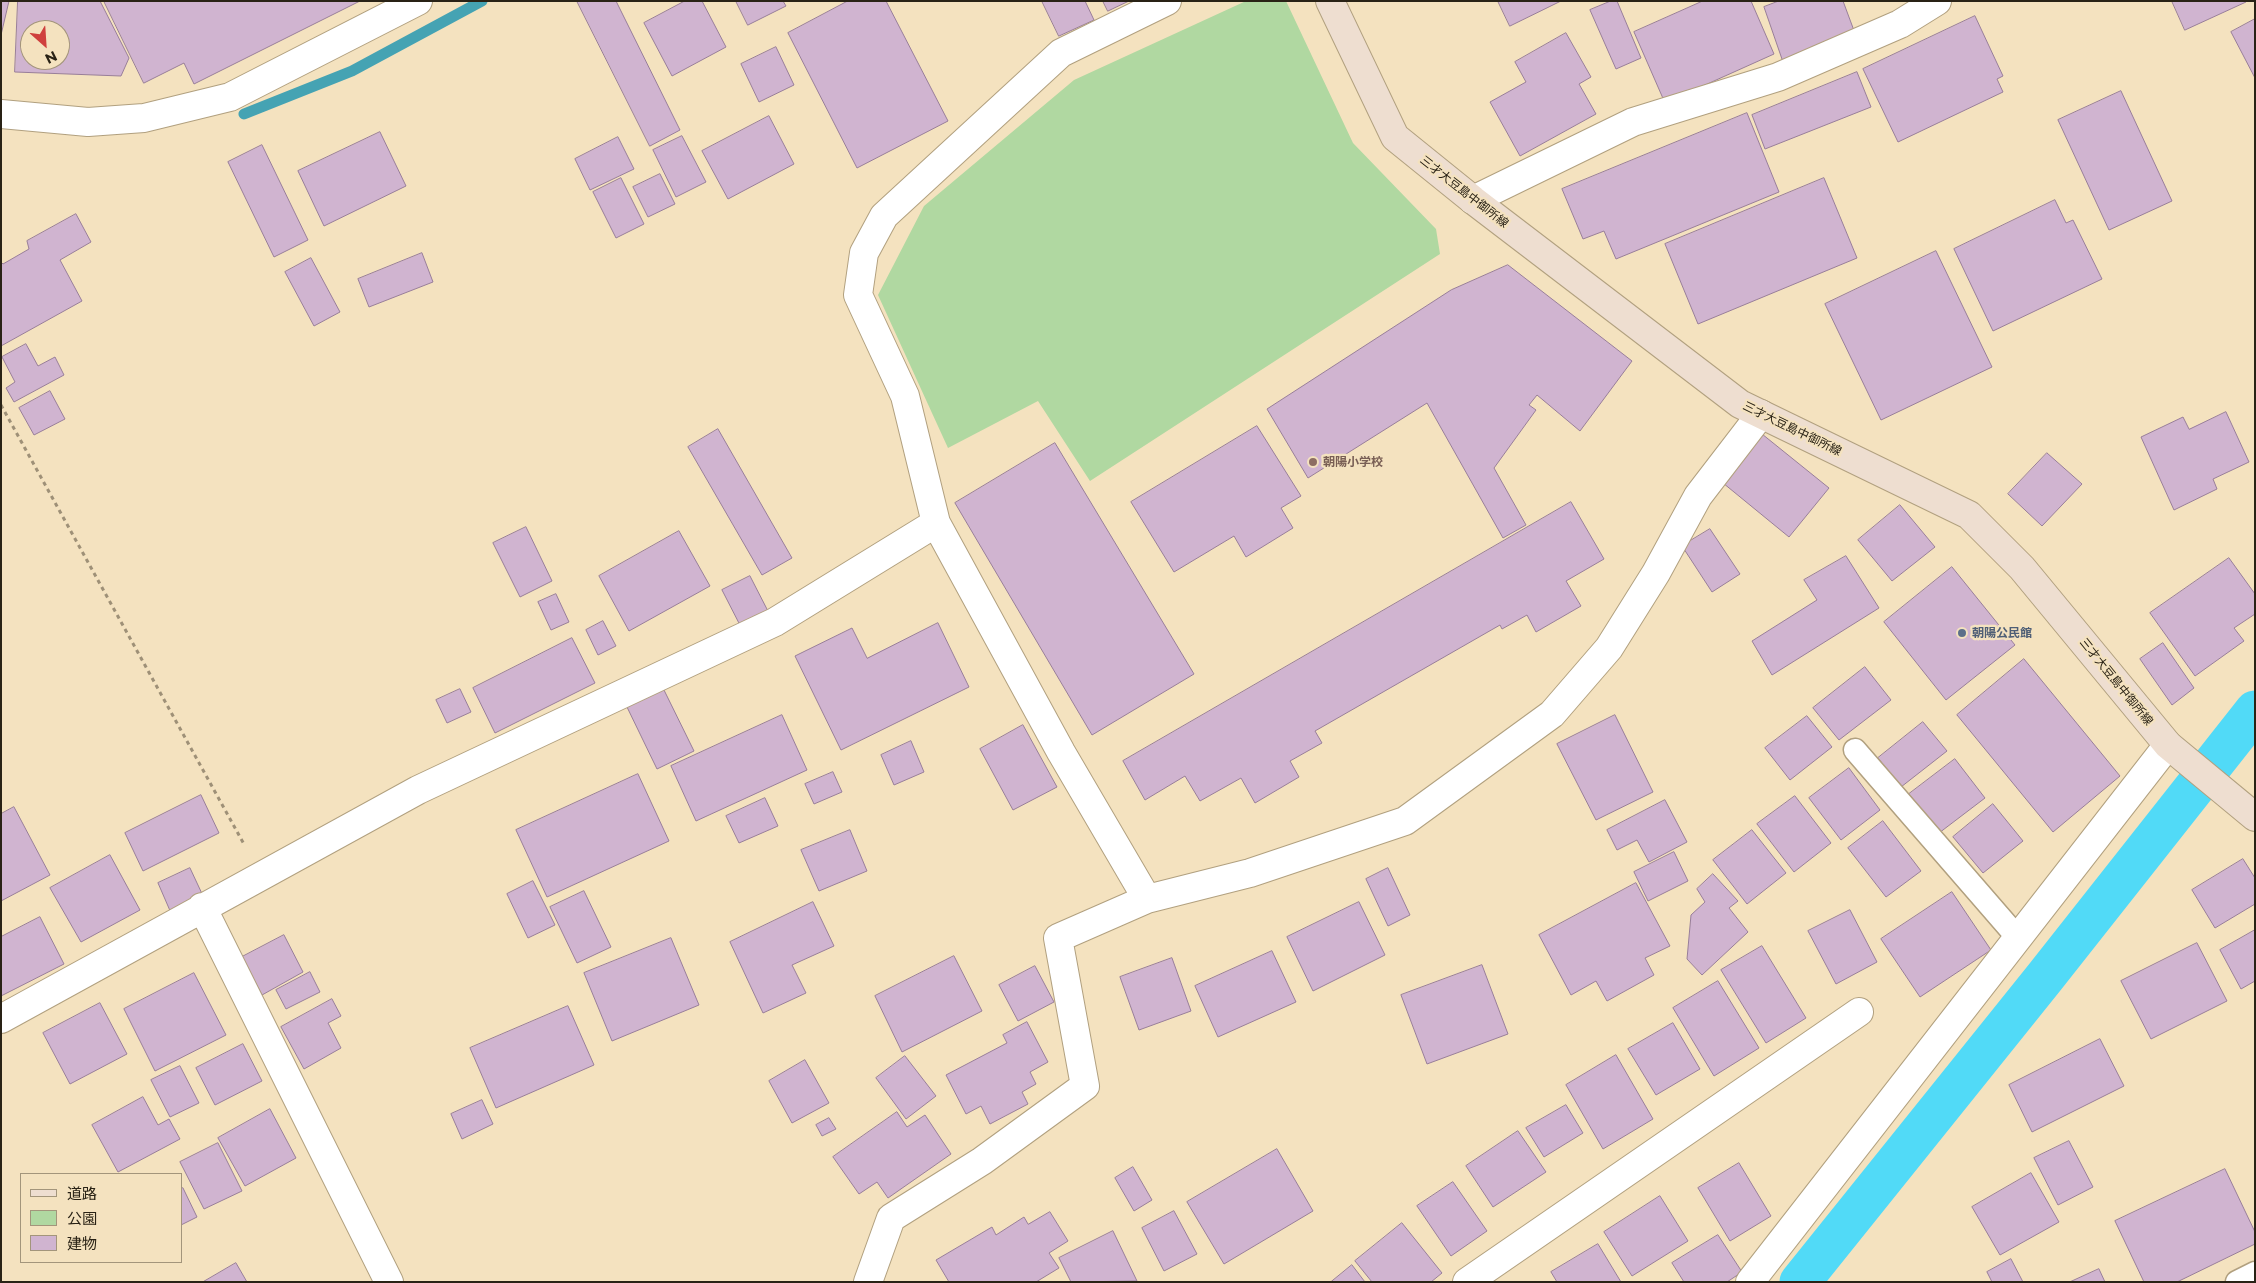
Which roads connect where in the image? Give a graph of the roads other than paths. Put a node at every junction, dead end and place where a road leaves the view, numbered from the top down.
1 (418, 1) edge
2 (1167, 1) edge
3 (1330, 1) edge
4 (1937, 1) edge
5 (1, 114) edge
6 (1473, 200) junction
7 (1761, 414) junction
8 (936, 523) junction
9 (2168, 745) junction
10 (1855, 750) dead end
11 (2252, 809) edge
12 (1147, 899) junction
13 (202, 907) junction
14 (2018, 938) junction
15 (1859, 1012) dead end
16 (1, 1019) edge
17 (2255, 1273) edge
18 (389, 1282) edge
19 (868, 1282) edge
20 (1467, 1282) edge
21 (1750, 1282) edge
22 (2237, 1282) edge

1 - 5 street
2 - 8 street
3 - 6 main road, 三才大豆島中御所線
4 - 6 street
6 - 7 main road, 三才大豆島中御所線
7 - 9 main road, 三才大豆島中御所線
7 - 12 street
8 - 12 street
8 - 13 street
9 - 11 main road, 三才大豆島中御所線
9 - 14 street
10 - 14 lane
12 - 19 street
13 - 16 street
13 - 18 street
14 - 21 street
15 - 20 street
17 - 22 lane

